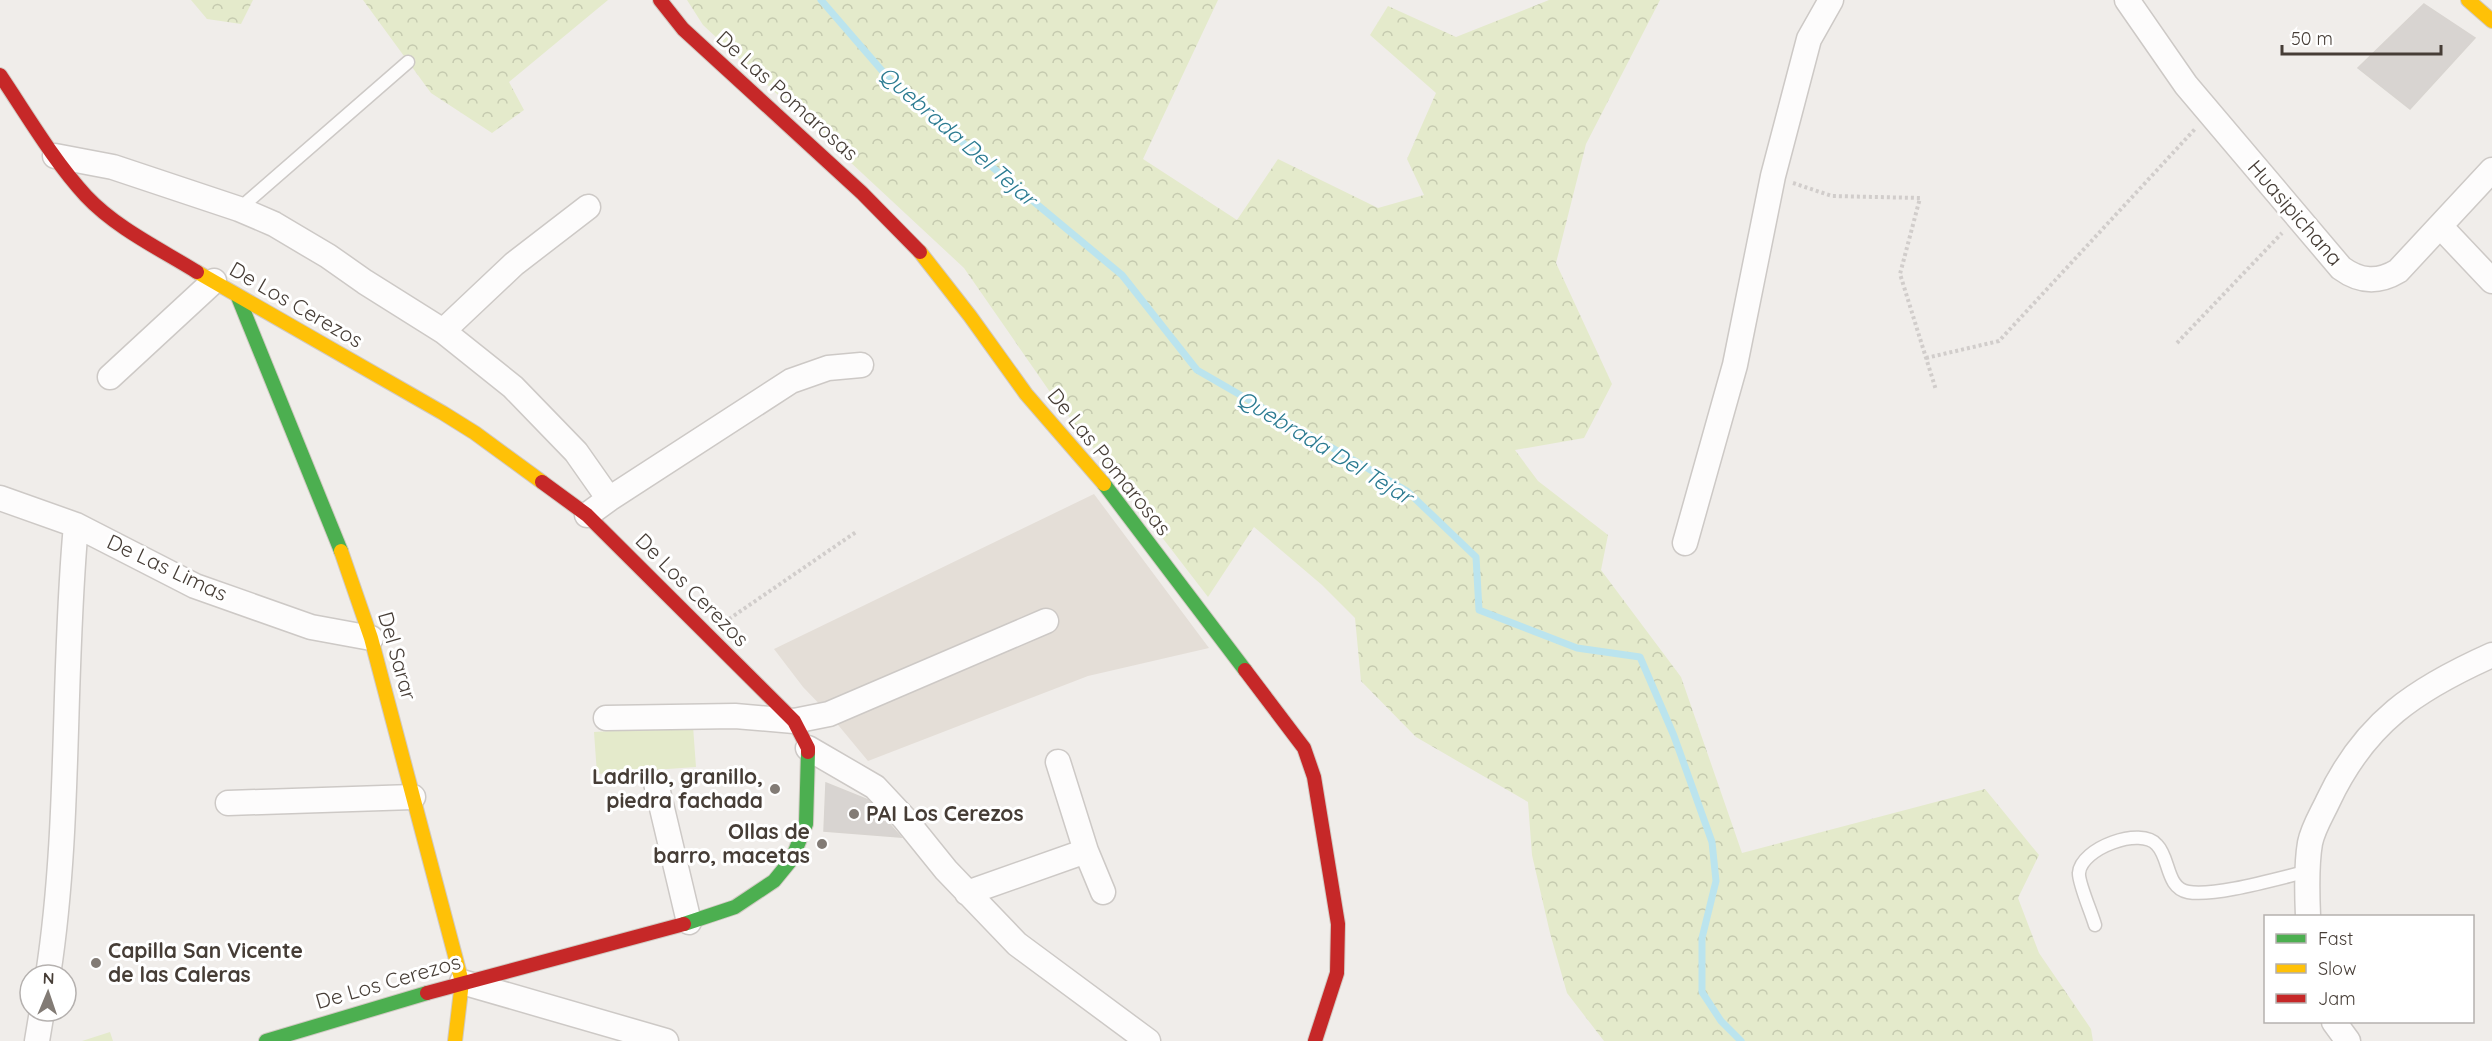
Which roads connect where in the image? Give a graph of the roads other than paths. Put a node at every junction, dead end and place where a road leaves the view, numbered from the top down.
1 (660, 0) edge
2 (1831, 0) edge
3 (2127, 0) edge
4 (2468, 0) edge
5 (2492, 21) edge
6 (408, 62) dead end
7 (0, 75) edge
8 (55, 156) junction
9 (2492, 170) edge
10 (588, 207) dead end
11 (239, 209) junction
12 (2440, 226) junction
13 (2492, 281) edge
14 (213, 282) junction
15 (238, 297) junction
16 (443, 331) junction
17 (861, 365) dead end
18 (110, 377) dead end
19 (0, 498) edge
20 (609, 499) junction
21 (587, 515) junction
22 (76, 525) junction
23 (1684, 543) dead end
24 (1046, 621) dead end
25 (371, 638) junction
26 (2492, 655) edge
27 (606, 718) dead end
28 (794, 721) junction
29 (808, 748) junction
30 (1058, 762) dead end
31 (656, 783) dead end
32 (413, 797) junction
33 (228, 802) dead end
34 (1086, 851) junction
35 (2309, 871) junction
36 (1103, 892) dead end
37 (967, 893) junction
38 (2308, 915) edge
39 (689, 922) junction
40 (2095, 925) dead end
41 (50, 963) edge
42 (462, 982) junction
43 (40, 1023) edge
44 (2335, 1023) edge
45 (37, 1041) edge
46 (266, 1041) edge
47 (455, 1041) edge
48 (666, 1041) edge
49 (1148, 1041) edge
50 (1315, 1041) edge
51 (2348, 1041) edge

1 - 50 street, De Las Pomarosas
2 - 23 street
3 - 12 street, Huasipichana
4 - 5 street
6 - 11 lane
7 - 8 street, De Los Cerezos
8 - 11 street
8 - 14 street, De Los Cerezos
9 - 12 street, Huasipichana
10 - 16 street
11 - 16 street
12 - 13 street
14 - 15 street, De Los Cerezos
14 - 18 street
15 - 21 street, De Los Cerezos
15 - 25 street, Del Sarar
16 - 20 street
17 - 20 street
19 - 22 street, De Las Limas
20 - 21 street
21 - 28 street, De Los Cerezos
22 - 25 street, De Las Limas
22 - 41 street
24 - 28 street
25 - 32 street, Del Sarar
26 - 35 street
27 - 28 street
28 - 29 street, De Los Cerezos
29 - 37 street
29 - 39 street, De Los Cerezos
30 - 34 street
31 - 39 street
32 - 33 street
32 - 42 street, Del Sarar
34 - 36 street
34 - 37 street
35 - 38 street
35 - 40 lane
37 - 49 street
39 - 42 street, De Los Cerezos
42 - 46 street, De Los Cerezos
42 - 47 street, Del Sarar
42 - 48 street
43 - 45 street
44 - 51 street

